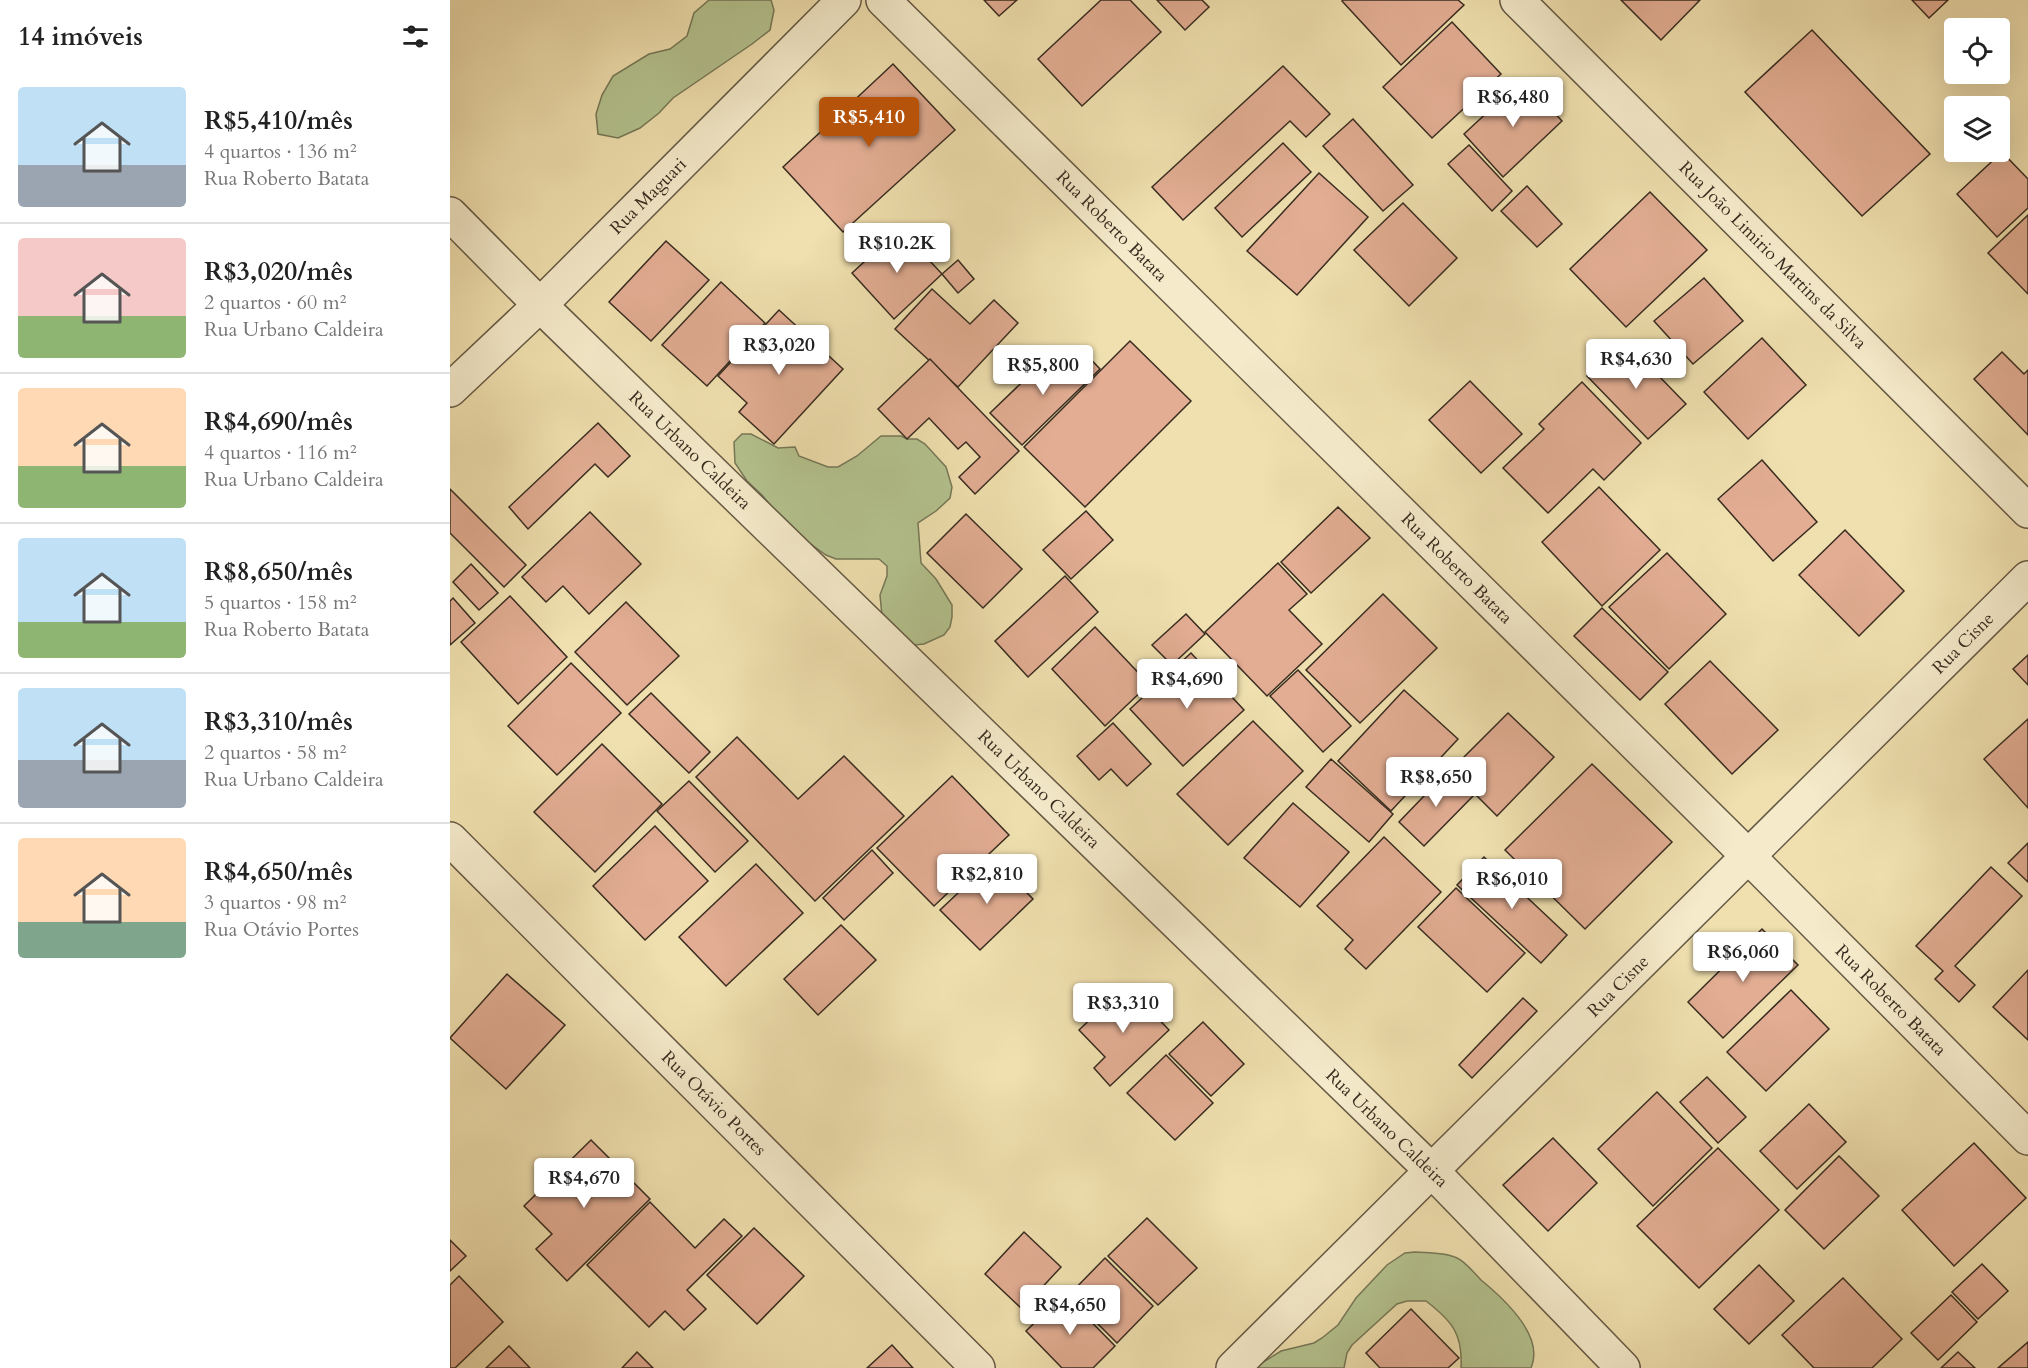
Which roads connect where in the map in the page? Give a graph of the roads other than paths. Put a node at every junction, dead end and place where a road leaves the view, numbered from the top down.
1 (844, 0) edge
2 (883, 0) edge
3 (1517, 0) edge
4 (450, 214) edge
5 (540, 305) junction
6 (450, 390) edge
7 (2028, 511) edge
8 (2028, 579) edge
9 (450, 839) edge
10 (1749, 856) junction
11 (2028, 1138) edge
12 (1432, 1171) junction
13 (978, 1368) edge
14 (1233, 1368) edge
15 (1623, 1368) edge

1 - 5 street, Rua Maguari
2 - 10 street, Rua Roberto Batata
3 - 7 street, Rua João Limirio Martins da Silva
4 - 5 street, Rua Urbano Caldeira
5 - 6 street, Rua Maguari
5 - 12 street, Rua Urbano Caldeira
8 - 10 street, Rua Cisne
9 - 13 street, Rua Otávio Portes
10 - 11 street, Rua Roberto Batata
10 - 12 street, Rua Cisne
12 - 14 street, Rua Cisne
12 - 15 street, Rua Urbano Caldeira

